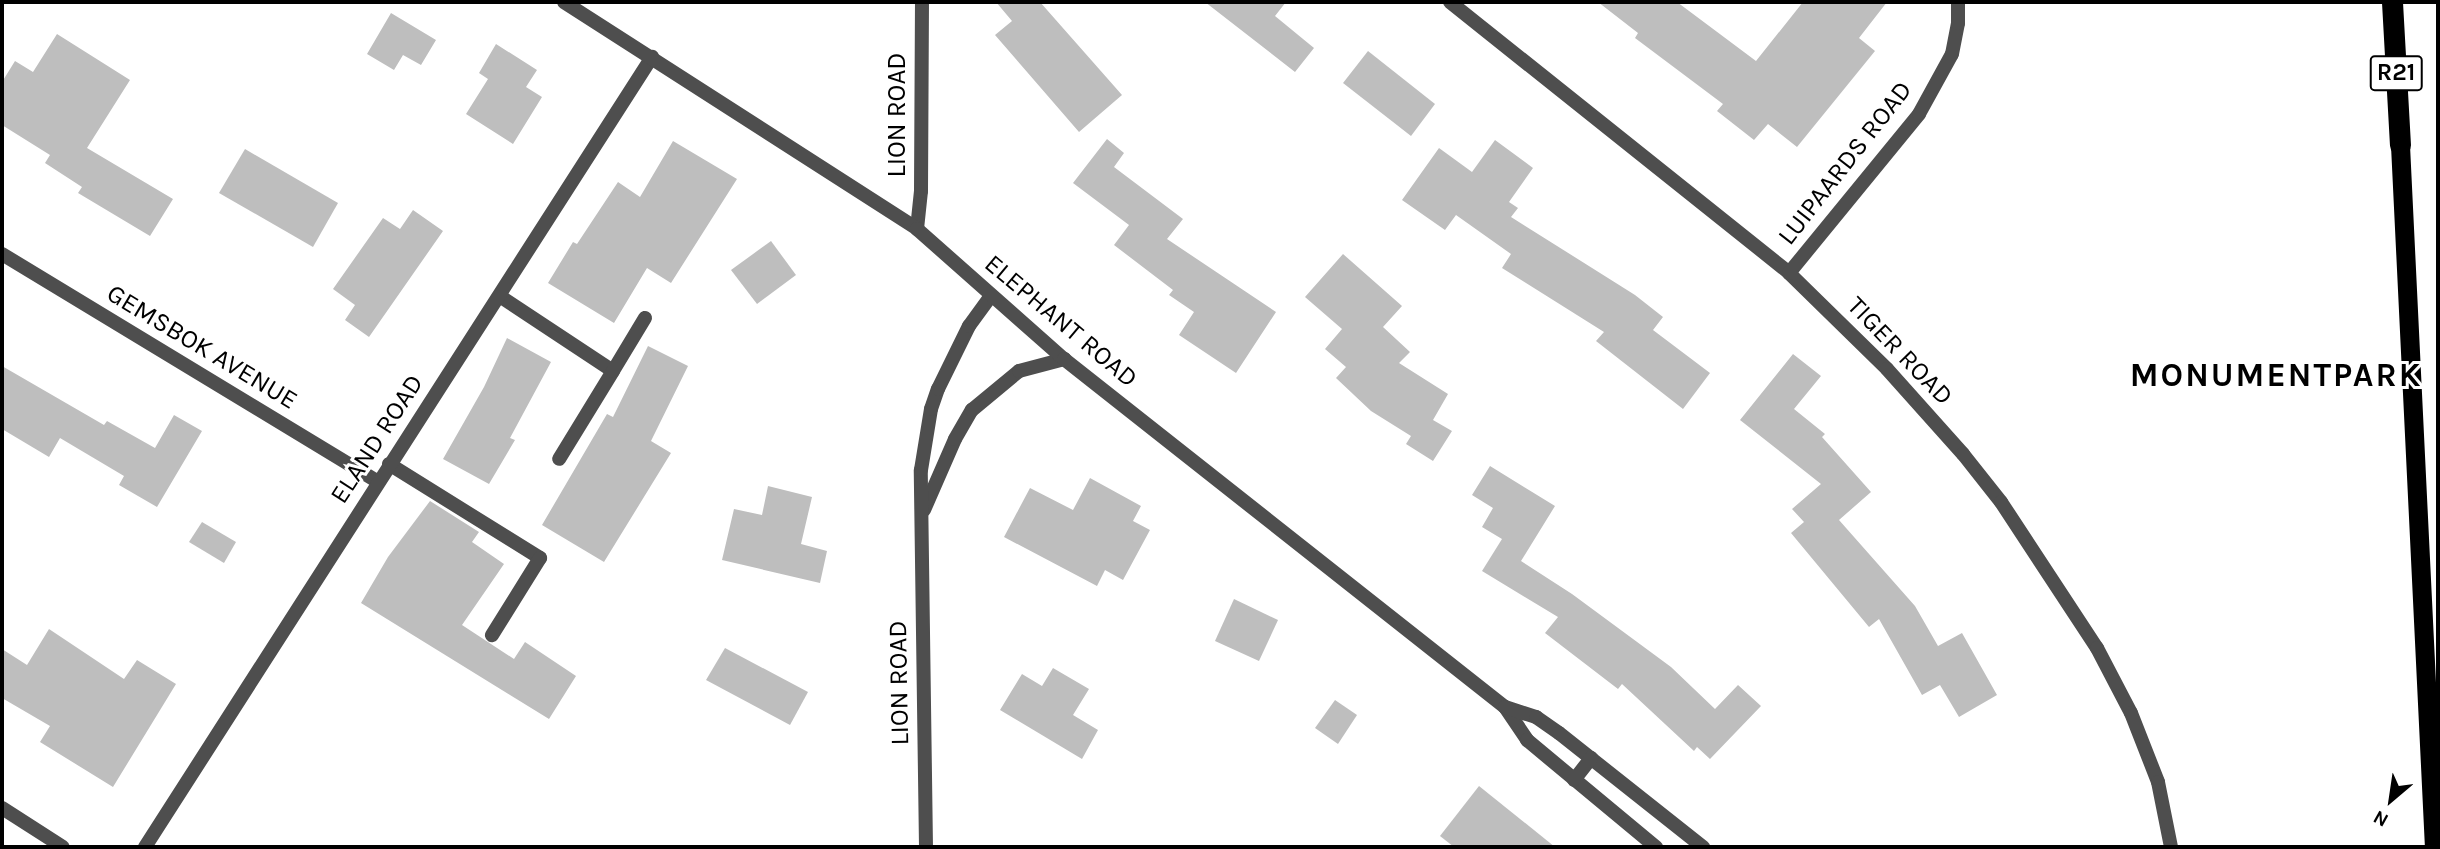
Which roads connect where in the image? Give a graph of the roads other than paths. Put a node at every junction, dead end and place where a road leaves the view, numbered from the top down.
1 (564, 2) edge
2 (922, 2) edge
3 (1450, 2) edge
4 (1958, 2) edge
5 (2392, 2) edge
6 (652, 57) junction
7 (2400, 145) joint
8 (917, 229) junction
9 (2, 254) edge
10 (1789, 273) junction
11 (991, 296) junction
12 (501, 297) junction
13 (645, 318) dead end
14 (1064, 359) junction
15 (613, 371) junction
16 (559, 459) dead end
17 (389, 464) junction
18 (378, 482) junction
19 (921, 518) junction
20 (492, 635) dead end
21 (1505, 706) junction
22 (1591, 758) junction
23 (1574, 780) junction
24 (2, 808) edge
25 (63, 847) edge
26 (145, 847) edge
27 (926, 847) edge
28 (1656, 847) edge
29 (1703, 847) edge
30 (2171, 847) edge
31 (2434, 847) edge

1 - 6 street, ELEPHANT ROAD
2 - 8 street, LION ROAD
3 - 10 street, TIGER ROAD
4 - 10 street, LUIPAARDS ROAD
5 - 7 highway, R21
6 - 8 street, ELEPHANT ROAD
6 - 12 street, ELAND ROAD
7 - 31 highway, R21
8 - 11 street, ELEPHANT ROAD
9 - 18 street, GEMSBOK AVENUE
10 - 30 street, TIGER ROAD
11 - 14 street, ELEPHANT ROAD
11 - 19 street, LION ROAD
12 - 15 street
12 - 17 street, ELAND ROAD
13 - 15 street
14 - 19 street, LION ROAD
14 - 21 street, ELEPHANT ROAD
15 - 16 street
17 - 18 street, ELAND ROAD
17 - 20 street
18 - 26 street, ELAND ROAD
19 - 27 street, LION ROAD
21 - 22 street, ELEPHANT ROAD
21 - 23 street, ELEPHANT ROAD
22 - 23 street
22 - 29 street, ELEPHANT ROAD
23 - 28 street, ELEPHANT ROAD
24 - 25 street

